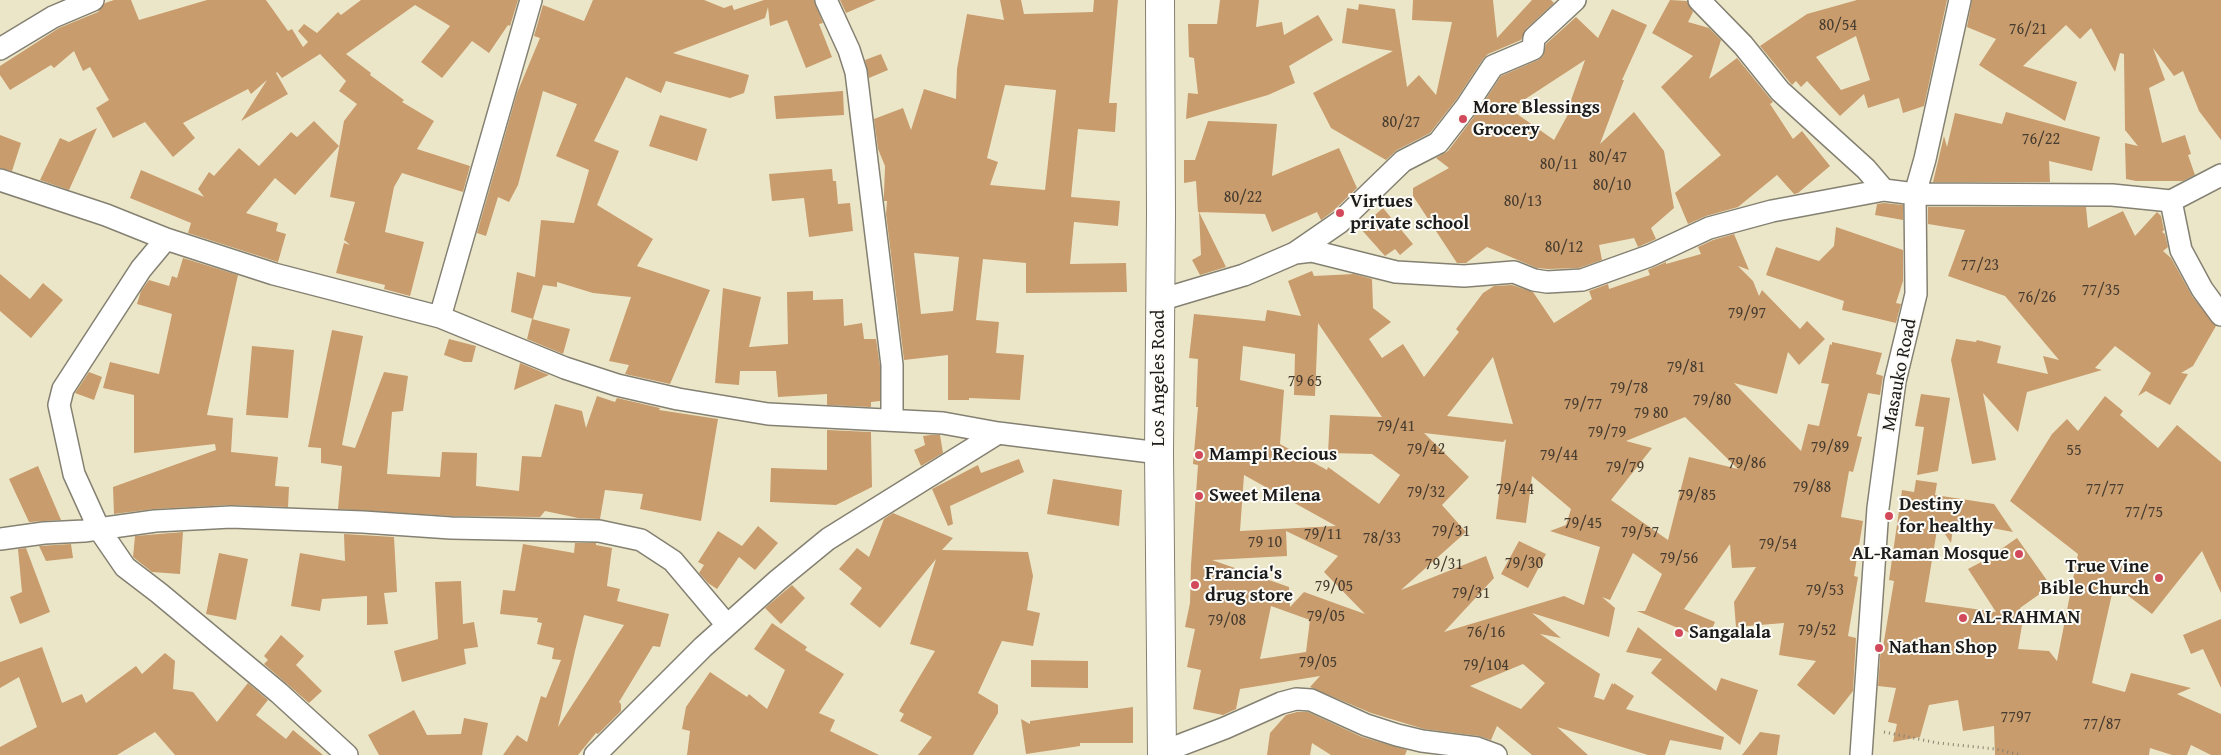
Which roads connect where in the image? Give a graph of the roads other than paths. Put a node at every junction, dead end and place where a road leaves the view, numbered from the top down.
1 (93, 0) edge
2 (531, 0) edge
3 (826, 0) edge
4 (1160, 0) edge
5 (1575, 0) edge
6 (1699, 0) edge
7 (1960, 0) edge
8 (0, 49) edge
9 (2221, 175) edge
10 (0, 180) edge
11 (1884, 190) junction
12 (1915, 194) junction
13 (2171, 202) junction
14 (166, 239) junction
15 (1295, 253) junction
16 (1160, 300) junction
17 (2221, 315) edge
18 (440, 317) junction
19 (892, 419) junction
20 (998, 433) junction
21 (1159, 454) junction
22 (99, 529) junction
23 (0, 539) edge
24 (727, 625) junction
25 (1162, 753) edge
26 (346, 755) edge
27 (595, 755) edge
28 (1496, 755) edge
29 (1861, 755) edge

1 - 8 street
2 - 18 street
3 - 19 street
4 - 16 main road, Los Angeles Road
5 - 15 street
6 - 11 street
7 - 12 street, Masauko Road
9 - 13 street
10 - 14 street
11 - 12 street
11 - 15 street
12 - 13 street
12 - 29 street, Masauko Road
13 - 17 street
14 - 18 street
14 - 22 street
15 - 16 street
16 - 21 main road, Los Angeles Road
18 - 19 street
19 - 20 street
20 - 21 street
20 - 24 street
21 - 25 main road, Los Angeles Road
22 - 23 street
22 - 24 street
22 - 26 street
24 - 27 street
25 - 28 street

